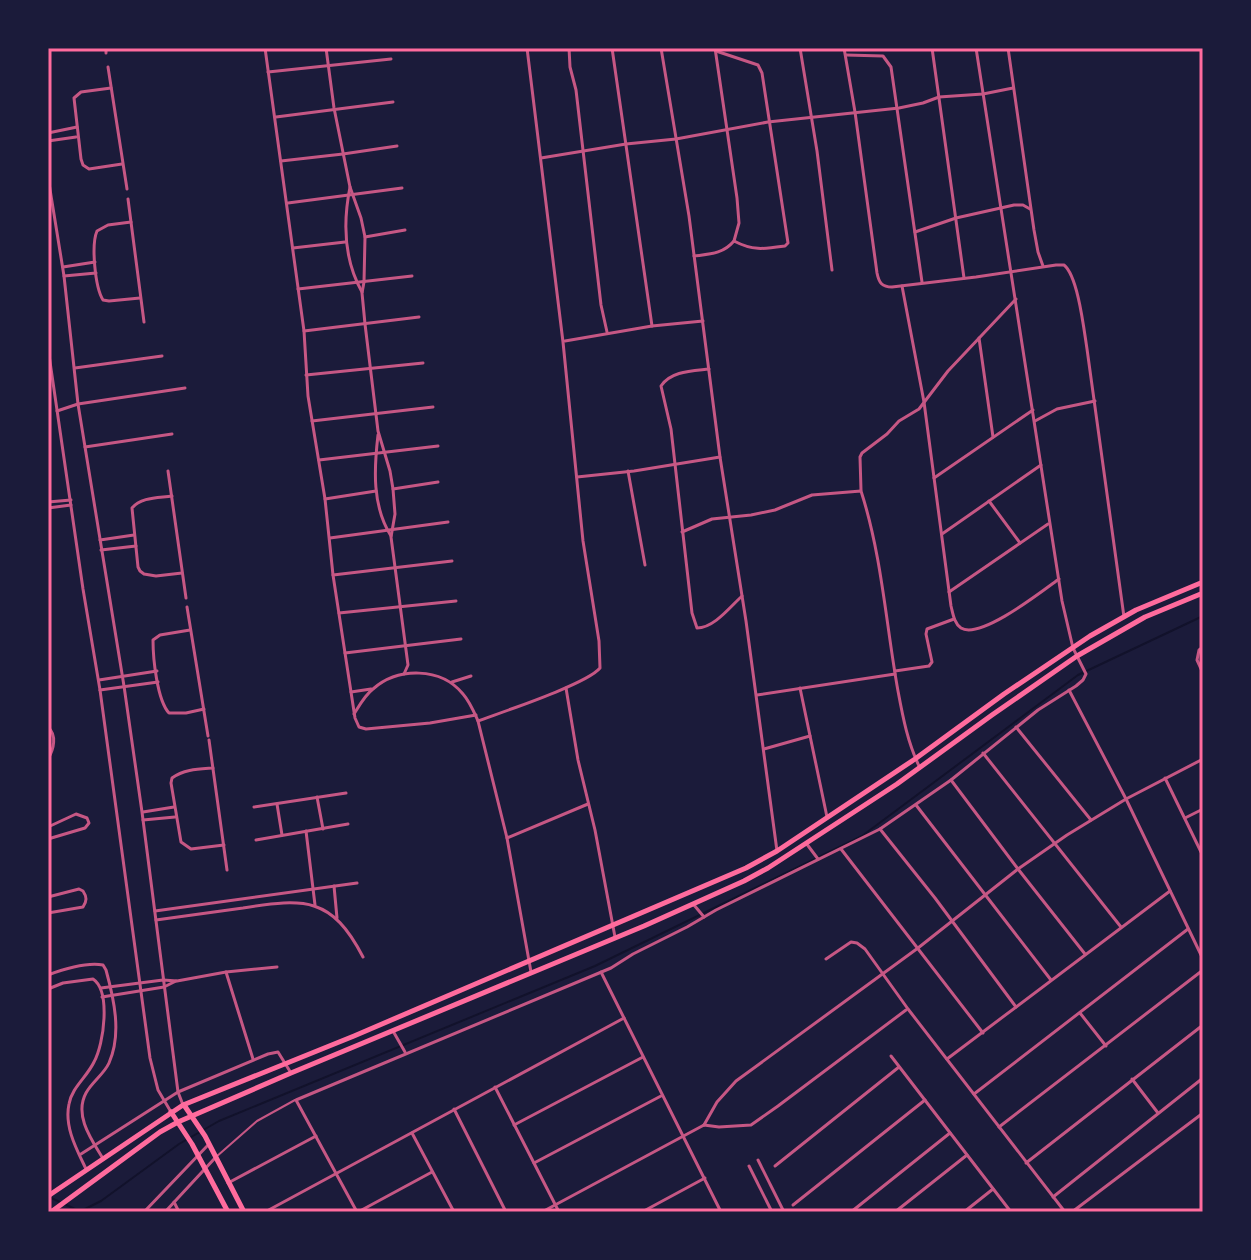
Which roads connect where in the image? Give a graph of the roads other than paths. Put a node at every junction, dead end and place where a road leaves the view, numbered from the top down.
1 (265, 48) edge
2 (326, 48) edge
3 (527, 48) edge
4 (569, 48) edge
5 (612, 48) edge
6 (661, 48) edge
7 (800, 48) edge
8 (844, 48) edge
9 (932, 48) edge
10 (976, 48) edge
11 (1008, 48) edge
12 (716, 50) edge
13 (846, 55) junction
14 (391, 59) dead end
15 (328, 65) junction
16 (108, 67) dead end
17 (268, 72) junction
18 (111, 88) junction
19 (1013, 88) junction
20 (983, 94) junction
21 (939, 97) junction
22 (393, 102) dead end
23 (334, 108) junction
24 (899, 108) junction
25 (855, 112) junction
26 (276, 117) junction
27 (811, 117) junction
28 (768, 122) junction
29 (77, 127) junction
30 (728, 129) junction
31 (48, 133) edge
32 (78, 136) junction
33 (676, 139) junction
34 (48, 141) edge
35 (626, 144) junction
36 (397, 146) dead end
37 (583, 150) junction
38 (343, 154) junction
39 (541, 158) junction
40 (281, 161) junction
41 (122, 164) junction
42 (48, 177) edge
43 (402, 188) dead end
44 (127, 189) dead end
45 (351, 194) junction
46 (128, 199) dead end
47 (288, 203) junction
48 (999, 208) junction
49 (1031, 209) junction
50 (54, 218) junction
51 (956, 218) junction
52 (48, 219) edge
53 (131, 222) junction
54 (55, 229) junction
55 (48, 230) edge
56 (405, 230) dead end
57 (915, 232) junction
58 (365, 237) junction
59 (734, 241) junction
60 (347, 242) junction
61 (293, 248) junction
62 (694, 256) junction
63 (95, 262) junction
64 (1043, 266) junction
65 (62, 267) junction
66 (832, 270) dead end
67 (96, 273) junction
68 (1010, 273) junction
69 (64, 276) junction
70 (412, 276) dead end
71 (964, 279) junction
72 (364, 282) junction
73 (356, 283) junction
74 (923, 283) junction
75 (902, 286) junction
76 (298, 289) junction
77 (362, 293) junction
78 (140, 298) junction
79 (1016, 299) junction
80 (419, 317) dead end
81 (703, 321) junction
82 (144, 322) dead end
83 (365, 324) junction
84 (652, 326) junction
85 (304, 331) junction
86 (607, 332) junction
87 (979, 338) junction
88 (563, 342) junction
89 (48, 348) edge
90 (162, 356) dead end
91 (423, 363) dead end
92 (370, 367) junction
93 (73, 368) junction
94 (709, 369) junction
95 (306, 375) junction
96 (185, 388) dead end
97 (1095, 401) junction
98 (924, 402) junction
99 (78, 404) junction
100 (433, 407) dead end
101 (1033, 410) junction
102 (57, 411) junction
103 (376, 413) junction
104 (312, 421) junction
105 (1035, 421) junction
106 (378, 431) junction
107 (172, 434) dead end
108 (993, 437) junction
109 (438, 446) dead end
110 (85, 447) junction
111 (384, 451) junction
112 (376, 452) junction
113 (720, 457) junction
114 (319, 460) junction
115 (674, 464) junction
116 (1041, 465) junction
117 (168, 471) dead end
118 (628, 471) junction
119 (576, 477) junction
120 (934, 478) junction
121 (438, 482) dead end
122 (393, 489) junction
123 (376, 491) junction
124 (861, 491) junction
125 (172, 496) junction
126 (325, 499) junction
127 (989, 501) junction
128 (71, 502) junction
129 (48, 505) edge
130 (729, 517) junction
131 (448, 522) dead end
132 (1050, 523) junction
133 (390, 530) junction
134 (682, 532) junction
135 (942, 534) junction
136 (134, 535) junction
137 (330, 538) junction
138 (100, 540) junction
139 (1020, 543) junction
140 (136, 546) junction
141 (101, 550) junction
142 (452, 561) dead end
143 (645, 565) dead end
144 (395, 567) junction
145 (182, 573) junction
146 (333, 575) junction
147 (1059, 579) junction
148 (1203, 582) edge
149 (949, 592) junction
150 (1203, 593) edge
151 (742, 596) junction
152 (186, 598) dead end
153 (456, 601) dead end
154 (400, 606) junction
155 (187, 607) dead end
156 (339, 613) junction
157 (1124, 617) junction
158 (954, 619) junction
159 (190, 630) junction
160 (461, 639) dead end
161 (406, 645) junction
162 (1203, 647) edge
163 (1073, 648) junction
164 (345, 653) junction
165 (1077, 656) junction
166 (408, 665) junction
167 (157, 671) junction
168 (414, 673) junction
169 (895, 673) junction
170 (1203, 673) edge
171 (404, 674) junction
172 (122, 676) junction
173 (471, 676) dead end
174 (99, 680) junction
175 (158, 682) junction
176 (451, 682) junction
177 (124, 686) junction
178 (566, 688) junction
179 (800, 688) junction
180 (372, 689) junction
181 (100, 690) junction
182 (1069, 690) junction
183 (351, 692) junction
184 (757, 695) junction
185 (204, 709) junction
186 (354, 714) junction
187 (476, 715) junction
188 (478, 721) junction
189 (48, 727) edge
190 (1016, 727) junction
191 (810, 736) junction
192 (764, 749) junction
193 (983, 753) junction
194 (48, 759) edge
195 (915, 759) junction
196 (1203, 759) edge
197 (213, 768) junction
198 (920, 768) junction
199 (1165, 778) junction
200 (882, 780) junction
201 (951, 780) junction
202 (887, 790) junction
203 (346, 793) dead end
204 (317, 797) junction
205 (1126, 799) junction
206 (589, 803) junction
207 (277, 804) junction
208 (916, 805) junction
209 (174, 807) junction
210 (254, 807) dead end
211 (1203, 809) edge
212 (142, 812) junction
213 (177, 817) junction
214 (827, 817) junction
215 (1184, 818) junction
216 (143, 820) junction
217 (1091, 820) junction
218 (348, 824) dead end
219 (48, 827) edge
220 (323, 829) junction
221 (880, 829) junction
222 (306, 831) junction
223 (282, 835) junction
224 (507, 838) junction
225 (48, 839) edge
226 (256, 840) dead end
227 (806, 843) junction
228 (1055, 844) junction
229 (224, 845) junction
230 (841, 849) junction
231 (777, 851) junction
232 (1203, 856) edge
233 (818, 858) junction
234 (1018, 869) junction
235 (227, 870) dead end
236 (357, 883) dead end
237 (334, 886) junction
238 (314, 888) junction
239 (1170, 891) junction
240 (985, 896) junction
241 (48, 897) edge
242 (241, 899) junction
243 (693, 904) junction
244 (315, 905) junction
245 (193, 907) junction
246 (243, 908) junction
247 (155, 911) junction
248 (48, 913) edge
249 (194, 915) junction
250 (704, 917) junction
251 (156, 920) junction
252 (337, 920) junction
253 (952, 921) junction
254 (613, 925) junction
255 (1121, 927) junction
256 (1188, 929) junction
257 (615, 937) junction
258 (918, 948) junction
259 (1085, 955) junction
260 (363, 957) dead end
261 (826, 959) dead end
262 (1203, 959) edge
263 (528, 961) junction
264 (277, 967) dead end
265 (1203, 970) edge
266 (226, 972) junction
267 (531, 972) junction
268 (601, 972) junction
269 (882, 974) junction
270 (48, 975) edge
271 (163, 980) junction
272 (1051, 980) junction
273 (177, 981) junction
274 (139, 983) junction
275 (111, 987) junction
276 (164, 987) junction
277 (101, 988) junction
278 (48, 989) edge
279 (141, 992) junction
280 (113, 996) junction
281 (102, 997) junction
282 (1016, 1007) junction
283 (908, 1009) junction
284 (1080, 1013) junction
285 (624, 1018) junction
286 (48, 1019) edge
287 (1203, 1025) edge
288 (393, 1031) junction
289 (983, 1033) junction
290 (48, 1038) edge
291 (1106, 1046) junction
292 (404, 1051) junction
293 (891, 1056) dead end
294 (643, 1057) junction
295 (253, 1059) junction
296 (947, 1059) junction
297 (286, 1063) junction
298 (899, 1067) junction
299 (291, 1073) junction
300 (1203, 1078) edge
301 (1132, 1079) junction
302 (495, 1087) junction
303 (178, 1092) junction
304 (974, 1094) junction
305 (663, 1095) junction
306 (296, 1100) junction
307 (925, 1100) junction
308 (163, 1101) junction
309 (183, 1105) junction
310 (454, 1109) junction
311 (171, 1112) junction
312 (1158, 1113) junction
313 (1203, 1113) edge
314 (190, 1116) junction
315 (178, 1122) junction
316 (514, 1125) junction
317 (704, 1125) junction
318 (999, 1127) junction
319 (412, 1133) junction
320 (950, 1133) junction
321 (316, 1136) junction
322 (683, 1136) junction
323 (209, 1144) junction
324 (95, 1145) junction
325 (79, 1155) junction
326 (198, 1155) junction
327 (967, 1155) junction
328 (103, 1158) junction
329 (215, 1158) junction
330 (758, 1160) dead end
331 (534, 1163) junction
332 (1026, 1163) junction
333 (749, 1166) dead end
334 (775, 1166) dead end
335 (205, 1168) junction
336 (86, 1169) junction
337 (433, 1172) junction
338 (337, 1174) junction
339 (705, 1178) junction
340 (228, 1183) junction
341 (993, 1189) junction
342 (49, 1195) edge
343 (1053, 1197) junction
344 (174, 1202) junction
345 (555, 1205) junction
346 (793, 1205) dead end
347 (453, 1210) edge
348 (53, 1211) edge
349 (144, 1212) edge
350 (165, 1212) edge
351 (179, 1212) edge
352 (228, 1212) edge
353 (244, 1212) edge
354 (265, 1212) edge
355 (358, 1212) edge
356 (445, 1212) edge
357 (506, 1212) edge
358 (542, 1212) edge
359 (559, 1212) edge
360 (642, 1212) edge
361 (721, 1212) edge
362 (772, 1212) edge
363 (784, 1212) edge
364 (851, 1212) edge
365 (895, 1212) edge
366 (964, 1212) edge
367 (1011, 1212) edge
368 (1065, 1212) edge
369 (1072, 1212) edge

1 - 17 street
2 - 15 street
3 - 39 street
4 - 37 street
5 - 35 street
6 - 33 street
7 - 27 street
8 - 13 street
9 - 21 street
10 - 20 street
11 - 19 street
12 - 28 street
12 - 30 street
13 - 24 street
13 - 25 street
14 - 15 street
15 - 17 street
15 - 23 street
16 - 18 street
17 - 26 street
18 - 29 street
18 - 41 street
19 - 20 street
19 - 49 street
20 - 21 street
20 - 48 street
21 - 24 street
21 - 51 street
22 - 23 street
23 - 26 street
23 - 38 street
24 - 25 street
24 - 57 street
25 - 27 street
25 - 75 street
26 - 40 street
27 - 28 street
27 - 66 street
28 - 30 street
28 - 59 street
29 - 31 street
29 - 32 street
30 - 33 street
30 - 59 street
32 - 34 street
32 - 41 street
33 - 35 street
33 - 62 street
35 - 37 street
35 - 84 street
36 - 38 street
37 - 39 street
37 - 86 street
38 - 40 street
38 - 45 street
39 - 88 street
40 - 47 street
41 - 44 street
42 - 50 street
43 - 45 street
45 - 47 street
45 - 58 street
45 - 60 street
46 - 53 street
47 - 61 street
48 - 49 street
48 - 51 street
48 - 68 street
49 - 64 street
50 - 52 street
50 - 54 street
51 - 57 street
51 - 71 street
53 - 63 street
53 - 78 street
54 - 55 street
54 - 65 street
56 - 58 street
57 - 74 street
58 - 72 street
59 - 62 street
60 - 61 street
60 - 73 street
61 - 76 street
62 - 81 street
63 - 65 street
63 - 67 street
64 - 68 street
64 - 97 street
65 - 69 street
67 - 69 street
67 - 78 street
68 - 71 street
68 - 79 street
69 - 93 street
70 - 72 street
71 - 74 street
72 - 73 street
72 - 77 street
73 - 76 street
73 - 77 street
74 - 75 street
75 - 98 street
76 - 85 street
77 - 83 street
78 - 82 street
79 - 87 street
79 - 101 street
80 - 83 street
81 - 84 street
81 - 94 street
83 - 85 street
83 - 92 street
84 - 86 street
85 - 95 street
86 - 88 street
87 - 98 street
87 - 108 street
88 - 119 street
89 - 102 street
90 - 93 street
91 - 92 street
92 - 95 street
92 - 103 street
93 - 99 street
94 - 113 street
94 - 115 street
95 - 104 street
96 - 99 street
97 - 105 street
97 - 157 street
98 - 120 street
98 - 124 street
99 - 102 street
99 - 110 street
100 - 103 street
101 - 105 street
101 - 108 street
102 - 128 street
103 - 104 street
103 - 106 street
104 - 114 street
105 - 116 street
106 - 111 street
106 - 112 street
107 - 110 street
108 - 120 street
109 - 111 street
110 - 138 street
111 - 112 street
111 - 122 street
112 - 114 street
112 - 123 street
113 - 115 street
113 - 130 street
114 - 126 street
115 - 118 street
115 - 134 street
116 - 127 street
116 - 132 street
117 - 125 street
118 - 119 street
118 - 143 street
119 - 178 street
120 - 135 street
121 - 122 street
122 - 133 street
123 - 126 street
123 - 133 street
124 - 130 street
124 - 169 street
125 - 136 street
125 - 145 street
126 - 137 street
127 - 135 street
127 - 139 street
128 - 129 street
128 - 174 street
130 - 134 street
130 - 151 street
131 - 133 street
132 - 139 street
132 - 147 street
133 - 137 street
133 - 144 street
134 - 151 street
135 - 149 street
136 - 138 street
136 - 140 street
137 - 146 street
138 - 141 street
139 - 149 street
140 - 141 street
140 - 145 street
141 - 172 street
142 - 144 street
144 - 146 street
144 - 154 street
145 - 152 street
146 - 156 street
147 - 158 street
147 - 163 street
148 - 157 main road
149 - 158 street
150 - 165 main road
151 - 184 street
153 - 154 street
154 - 156 street
154 - 161 street
155 - 159 street
156 - 164 street
157 - 163 main road
158 - 169 street
159 - 167 street
159 - 185 street
160 - 161 street
161 - 164 street
161 - 166 street
162 - 170 street
163 - 165 street
163 - 195 main road
164 - 183 street
165 - 182 street
165 - 198 main road
166 - 168 street
166 - 171 street
167 - 172 street
167 - 175 street
168 - 171 street
168 - 176 street
169 - 179 street
169 - 195 street
171 - 180 street
172 - 174 street
172 - 177 street
173 - 176 street
174 - 181 street
175 - 177 street
175 - 185 street
176 - 187 street
177 - 181 street
177 - 212 street
178 - 188 street
178 - 206 street
179 - 184 street
179 - 191 street
180 - 183 street
180 - 186 street
181 - 274 street
182 - 190 street
182 - 205 street
183 - 186 street
184 - 192 street
185 - 197 street
186 - 187 street
187 - 188 street
188 - 224 street
189 - 194 street
190 - 193 street
190 - 217 street
191 - 192 street
191 - 214 street
192 - 231 street
193 - 201 street
193 - 228 street
195 - 198 street
195 - 200 main road
196 - 199 street
197 - 209 street
197 - 229 street
198 - 202 main road
199 - 205 street
199 - 215 street
200 - 202 main road
200 - 214 main road
201 - 208 street
201 - 234 street
202 - 227 main road
203 - 204 street
204 - 207 street
204 - 220 street
205 - 217 street
205 - 239 street
206 - 224 street
206 - 254 street
207 - 210 street
207 - 223 street
208 - 221 street
208 - 240 street
209 - 212 street
209 - 213 street
211 - 215 street
212 - 216 street
213 - 216 street
213 - 229 street
214 - 231 main road
215 - 232 street
216 - 247 street
217 - 228 street
218 - 220 street
219 - 225 street
220 - 222 street
221 - 230 street
221 - 253 street
222 - 223 street
222 - 238 street
223 - 226 street
224 - 263 street
227 - 233 street
227 - 243 main road
228 - 234 street
228 - 255 street
229 - 235 street
230 - 233 street
230 - 258 street
231 - 254 main road
233 - 250 street
234 - 240 street
234 - 259 street
236 - 237 street
237 - 238 street
237 - 252 street
238 - 242 street
238 - 244 street
239 - 255 street
239 - 256 street
240 - 253 street
240 - 272 street
241 - 248 street
242 - 245 street
242 - 246 street
243 - 250 street
243 - 257 main road
244 - 246 street
244 - 252 street
245 - 247 street
245 - 249 street
246 - 249 street
247 - 251 street
249 - 251 street
250 - 268 street
251 - 271 street
252 - 260 street
253 - 258 street
253 - 282 street
254 - 257 street
254 - 263 main road
255 - 259 street
256 - 262 street
256 - 284 street
257 - 267 main road
258 - 269 street
258 - 289 street
259 - 272 street
261 - 269 street
263 - 267 street
263 - 297 main road
264 - 266 street
265 - 291 street
266 - 273 street
266 - 295 street
267 - 288 main road
268 - 285 street
268 - 292 street
269 - 283 street
269 - 317 street
270 - 275 street
271 - 273 street
271 - 274 street
271 - 276 street
272 - 282 street
273 - 276 street
274 - 275 street
274 - 279 street
275 - 277 street
275 - 280 street
276 - 279 street
276 - 303 street
277 - 278 street
277 - 281 street
279 - 280 street
279 - 308 street
280 - 281 street
280 - 324 street
281 - 325 street
282 - 289 street
283 - 296 street
283 - 317 street
284 - 291 street
284 - 304 street
285 - 294 street
285 - 302 street
286 - 290 street
287 - 301 street
288 - 292 street
288 - 299 main road
289 - 296 street
291 - 318 street
292 - 306 street
293 - 298 street
294 - 305 street
294 - 316 street
295 - 297 street
295 - 303 street
296 - 304 street
297 - 299 street
297 - 309 main road
298 - 307 street
298 - 334 street
299 - 314 main road
300 - 312 street
301 - 312 street
301 - 332 street
302 - 310 street
302 - 316 street
303 - 308 street
303 - 309 street
304 - 318 street
305 - 322 street
305 - 331 street
306 - 321 street
306 - 329 lane
307 - 320 street
307 - 346 street
308 - 311 street
308 - 324 street
309 - 311 main road
309 - 314 main road
310 - 319 street
310 - 357 street
311 - 315 main road
311 - 328 main road
312 - 343 street
313 - 369 street
314 - 315 main road
314 - 323 main road
315 - 326 main road
315 - 348 main road
316 - 331 street
317 - 322 street
318 - 332 street
319 - 337 street
319 - 338 street
320 - 327 street
320 - 364 street
321 - 338 street
321 - 340 street
322 - 339 street
322 - 345 street
323 - 326 street
323 - 329 main road
324 - 325 street
324 - 328 street
325 - 336 street
326 - 335 main road
326 - 349 street
327 - 341 street
327 - 365 street
328 - 336 main road
329 - 335 street
329 - 340 main road
330 - 363 street
331 - 345 street
332 - 343 street
333 - 362 street
335 - 344 street
335 - 352 main road
336 - 342 main road
337 - 347 street
337 - 355 street
338 - 354 street
338 - 355 street
339 - 360 street
339 - 361 street
340 - 353 main road
341 - 366 street
341 - 367 street
343 - 368 street
344 - 350 street
344 - 351 street
345 - 358 street
345 - 359 street
347 - 356 street

